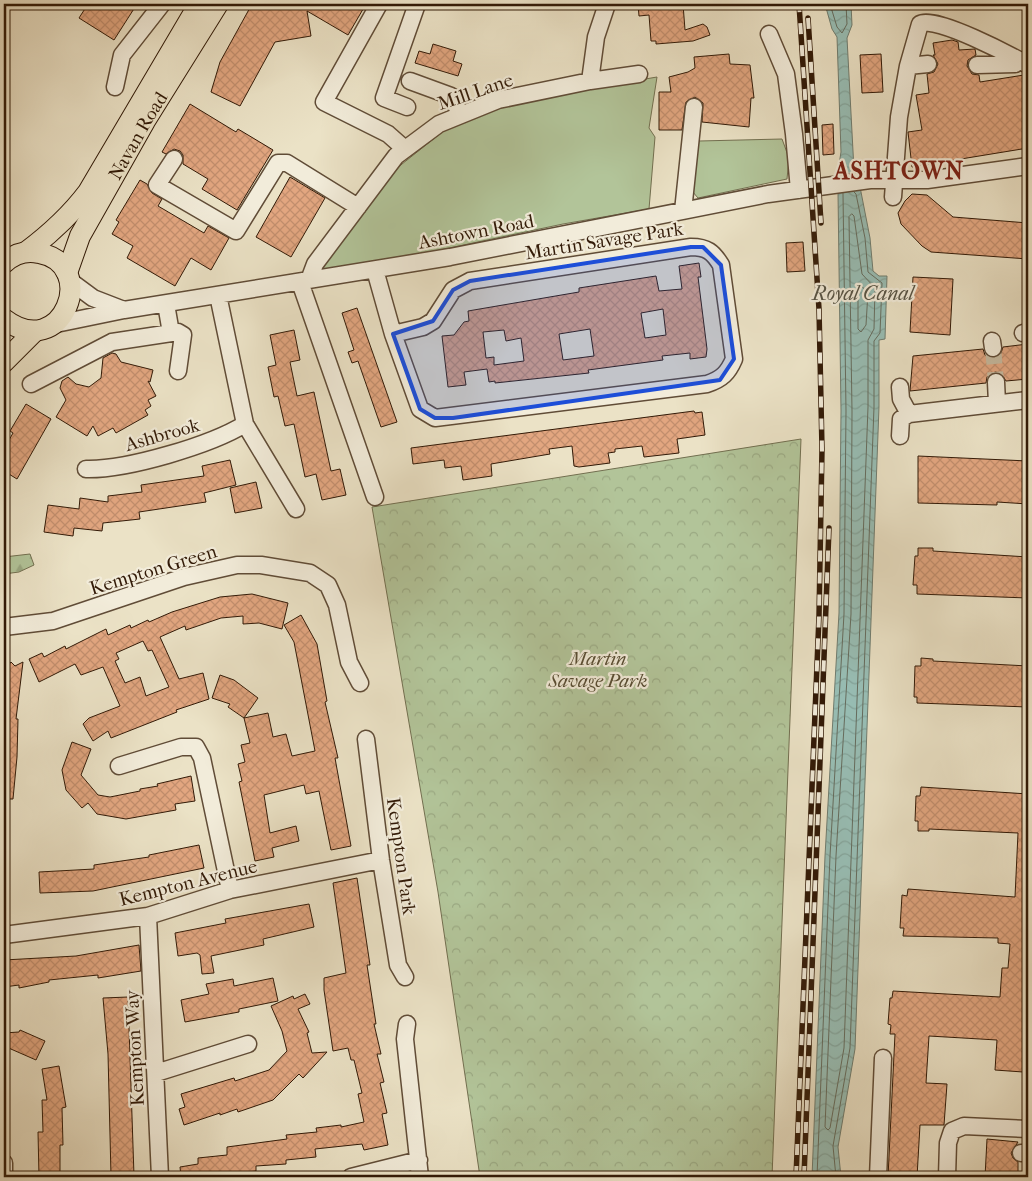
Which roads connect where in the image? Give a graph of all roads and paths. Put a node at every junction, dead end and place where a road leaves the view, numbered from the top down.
1 (162, 4) edge
2 (199, 4) edge
3 (218, 4) edge
4 (379, 4) edge
5 (417, 4) edge
6 (607, 4) edge
7 (769, 34) dead end
8 (1024, 62) edge
9 (928, 64) dead end
10 (978, 65) dead end
11 (908, 66) junction
12 (639, 74) dead end
13 (410, 81) dead end
14 (590, 81) junction
15 (115, 87) dead end
16 (407, 107) dead end
17 (694, 107) dead end
18 (461, 115) junction
19 (405, 149) junction
20 (174, 159) dead end
21 (1028, 166) edge
22 (894, 189) junction
23 (798, 190) junction
24 (358, 206) junction
25 (683, 211) junction
26 (10, 258) edge
27 (375, 270) junction
28 (68, 277) junction
29 (304, 281) junction
30 (218, 295) junction
31 (166, 304) junction
32 (124, 310) junction
33 (4, 319) edge
34 (43, 328) junction
35 (171, 333) junction
36 (392, 334) junction
37 (4, 362) edge
38 (178, 371) dead end
39 (996, 382) tunnel mouth
40 (31, 384) dead end
41 (900, 387) dead end
42 (1028, 400) edge
43 (997, 403) junction
44 (909, 414) junction
45 (246, 424) junction
46 (900, 436) dead end
47 (86, 469) dead end
48 (375, 497) dead end
49 (296, 510) dead end
50 (4, 627) edge
51 (360, 683) dead end
52 (366, 739) dead end
53 (119, 766) dead end
54 (381, 860) junction
55 (230, 890) junction
56 (148, 916) junction
57 (4, 935) edge
58 (405, 977) dead end
59 (408, 1024) dead end
60 (248, 1044) dead end
61 (883, 1058) dead end
62 (156, 1073) junction
63 (1028, 1129) edge
64 (419, 1160) junction
65 (4, 1162) edge
66 (4, 1177) edge
67 (160, 1177) edge
68 (351, 1177) edge
69 (420, 1177) edge
70 (878, 1177) edge
71 (948, 1177) edge

1 - 15 street
2 - 26 main road, Navan Road
3 - 28 main road, Navan Road
4 - 19 street
5 - 16 street
6 - 14 street
7 - 23 street
8 - 10 street
8 - 11 street
9 - 11 street
11 - 22 street
12 - 14 street, Mill Lane
13 - 18 street
14 - 18 street, Mill Lane
17 - 25 street
18 - 19 street, Mill Lane
19 - 24 street, Mill Lane
20 - 24 street
21 - 22 street
22 - 23 street, Ashtown Road
23 - 25 street, Ashtown Road
24 - 29 street, Mill Lane
25 - 27 street, Ashtown Road
26 - 28 main road
27 - 29 street, Ashtown Road
27 - 36 street, Martin Savage Park
28 - 32 street, Ashtown Road
28 - 34 main road, Navan Road
29 - 30 street, Ashtown Road
29 - 48 street
30 - 31 street, Ashtown Road
30 - 45 street
31 - 32 street, Ashtown Road
31 - 35 street
32 - 34 street, Ashtown Road
33 - 34 main road
34 - 37 main road
35 - 38 street
35 - 40 street
36 - 36 street, Martin Savage Park
39 - 43 street
41 - 44 street
42 - 43 street
43 - 44 street
44 - 46 street
45 - 47 street, Ashbrook
45 - 49 street
50 - 51 street, Kempton Green
52 - 54 street, Kempton Park
53 - 55 street
54 - 55 street, Kempton Avenue
54 - 58 street, Kempton Park
55 - 56 street, Kempton Avenue
56 - 57 street, Kempton Avenue
56 - 62 street, Kempton Way
59 - 64 street
60 - 62 street
61 - 70 street
62 - 67 street, Kempton Way
63 - 71 street
64 - 68 street
64 - 69 street
65 - 66 street

